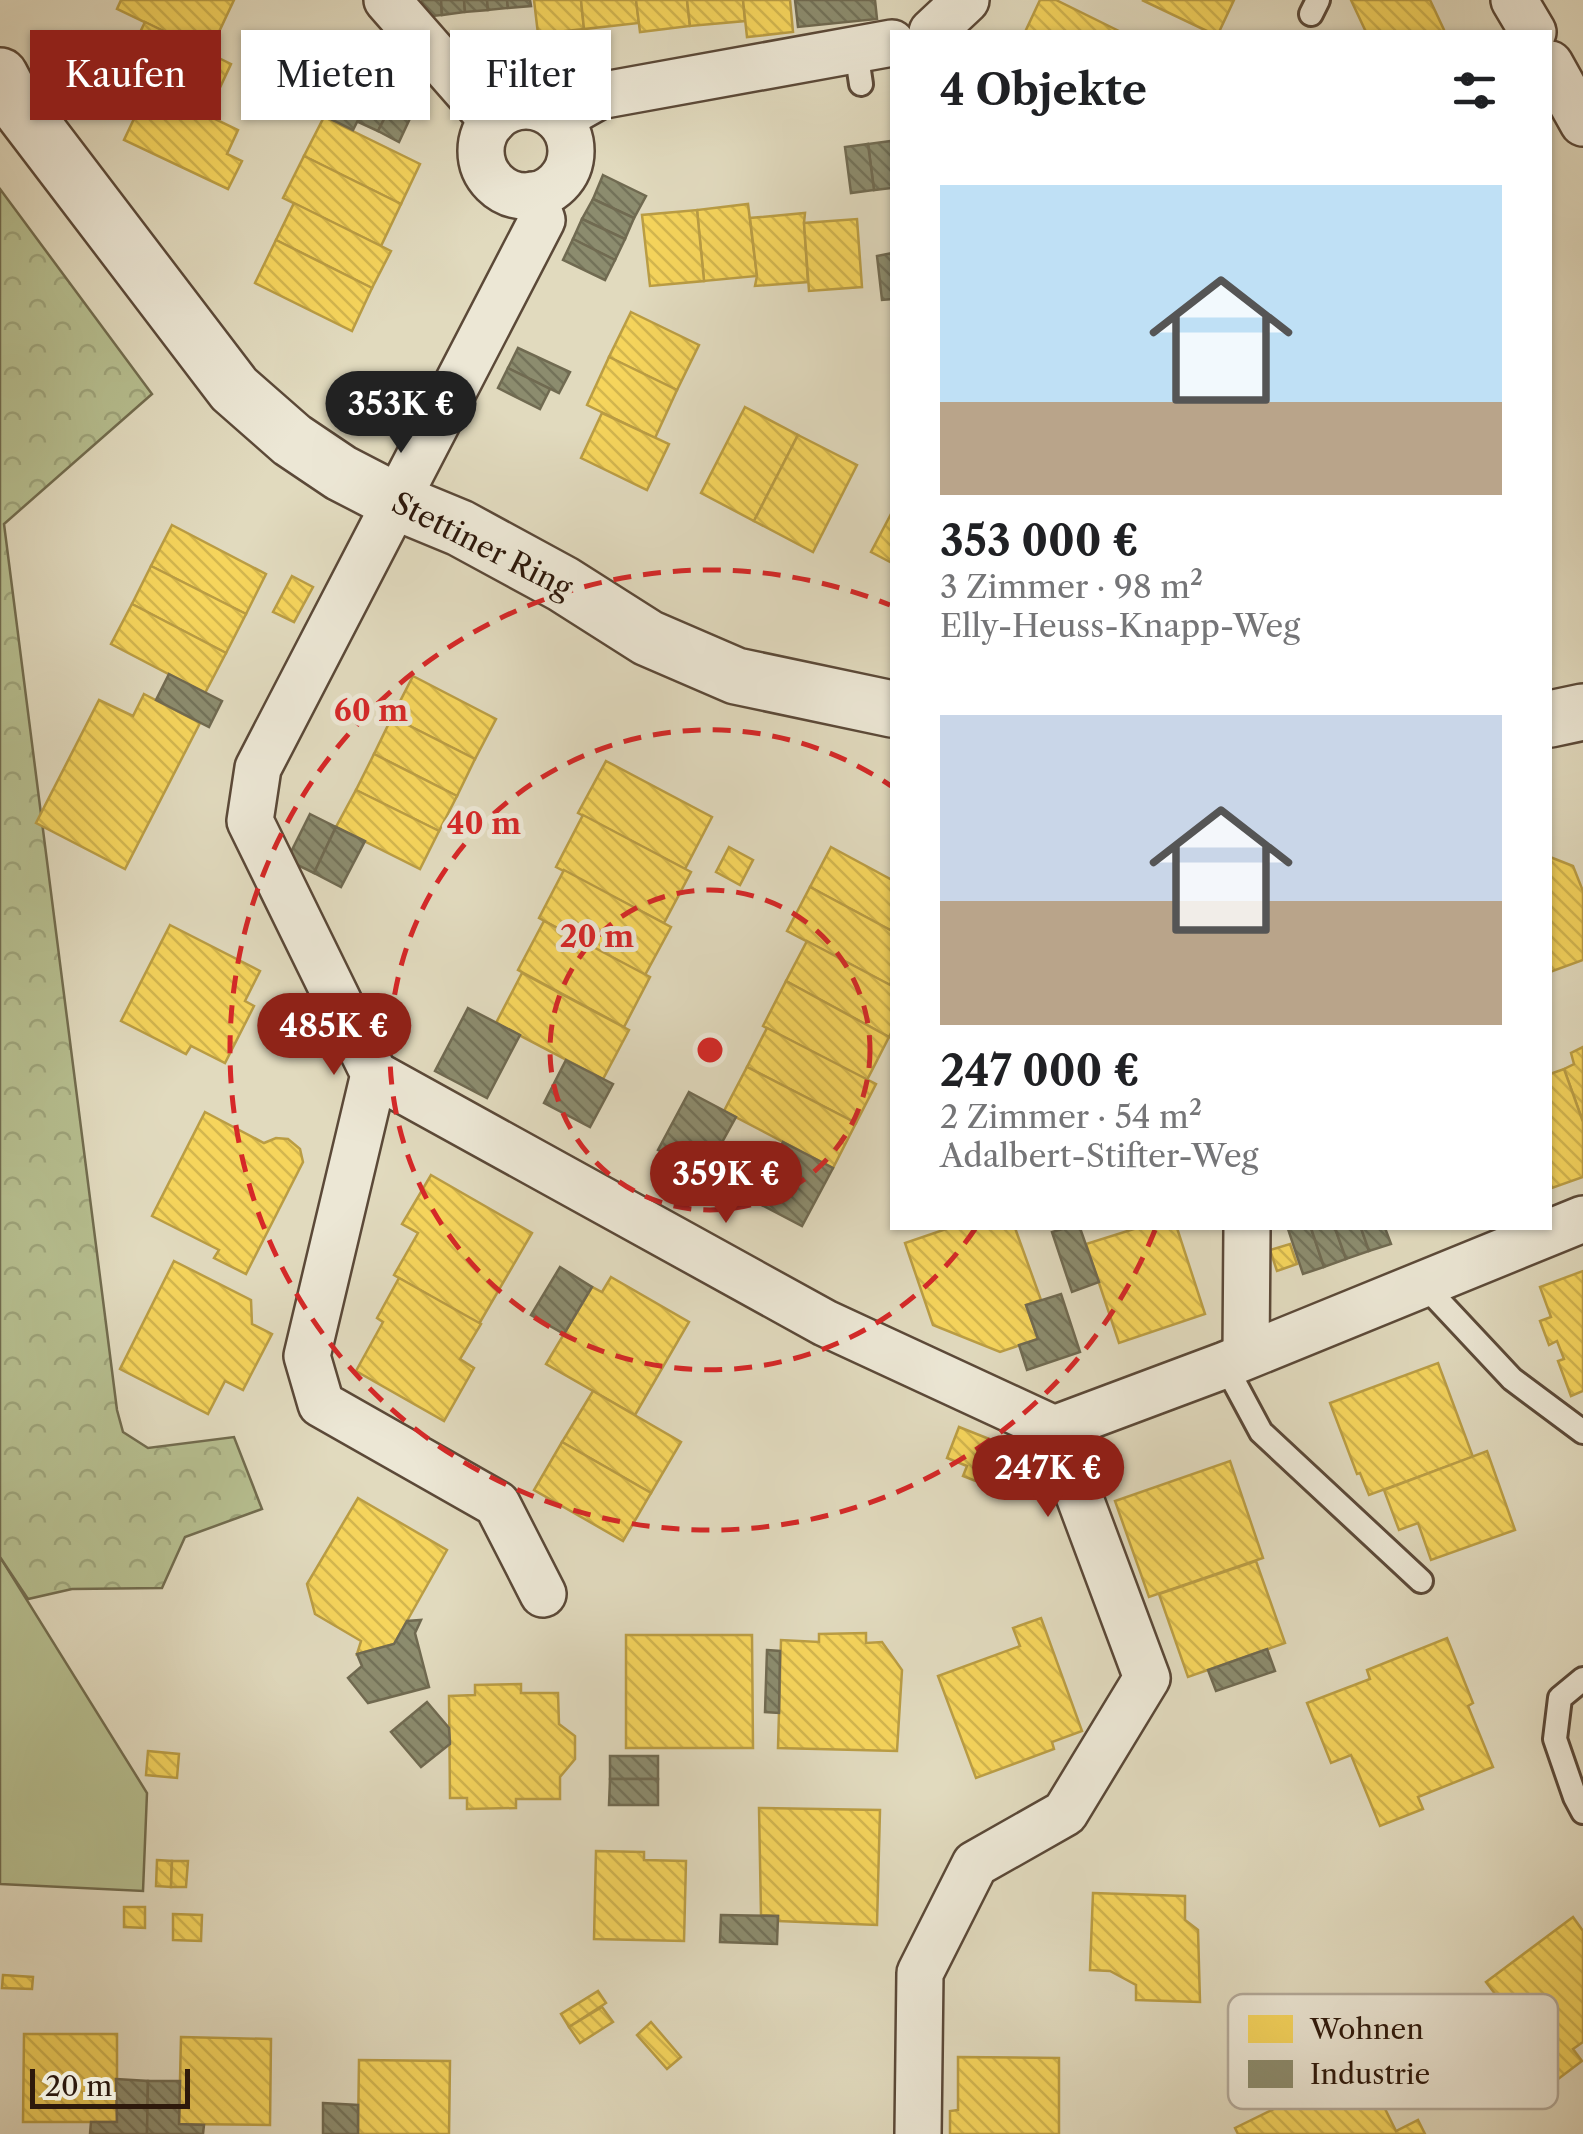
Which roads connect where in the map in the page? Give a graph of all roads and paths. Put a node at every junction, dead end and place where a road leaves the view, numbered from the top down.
1 (386, 0) edge
2 (966, 0) edge
3 (1514, 0) edge
4 (934, 30) edge
5 (1531, 30) edge
6 (870, 59) edge
7 (1552, 68) edge
8 (450, 72) edge
9 (0, 76) edge
10 (611, 94) edge
11 (492, 120) edge
12 (559, 120) edge
13 (1583, 123) edge
14 (533, 196) junction
15 (398, 502) junction
16 (890, 709) edge
17 (1583, 712) edge
18 (1552, 719) edge
19 (374, 1074) junction
20 (1583, 1219) edge
21 (1248, 1230) edge
22 (1424, 1284) junction
23 (1235, 1360) junction
24 (1054, 1430) junction
25 (1583, 1432) edge
26 (1421, 1581) dead end
27 (543, 1594) dead end
28 (1583, 1679) edge
29 (1583, 1812) edge
30 (918, 2134) edge

1 - 8 street
2 - 4 street
3 - 5 street
6 - 10 street
7 - 13 street
9 - 15 street, Stettiner Ring
11 - 14 street
12 - 14 street
14 - 15 street
15 - 16 street, Stettiner Ring
15 - 19 street
17 - 18 street
19 - 24 street
19 - 27 street
20 - 22 street
21 - 23 street
22 - 23 street
22 - 25 lane
23 - 24 street
23 - 26 lane
24 - 30 street
28 - 29 lane

